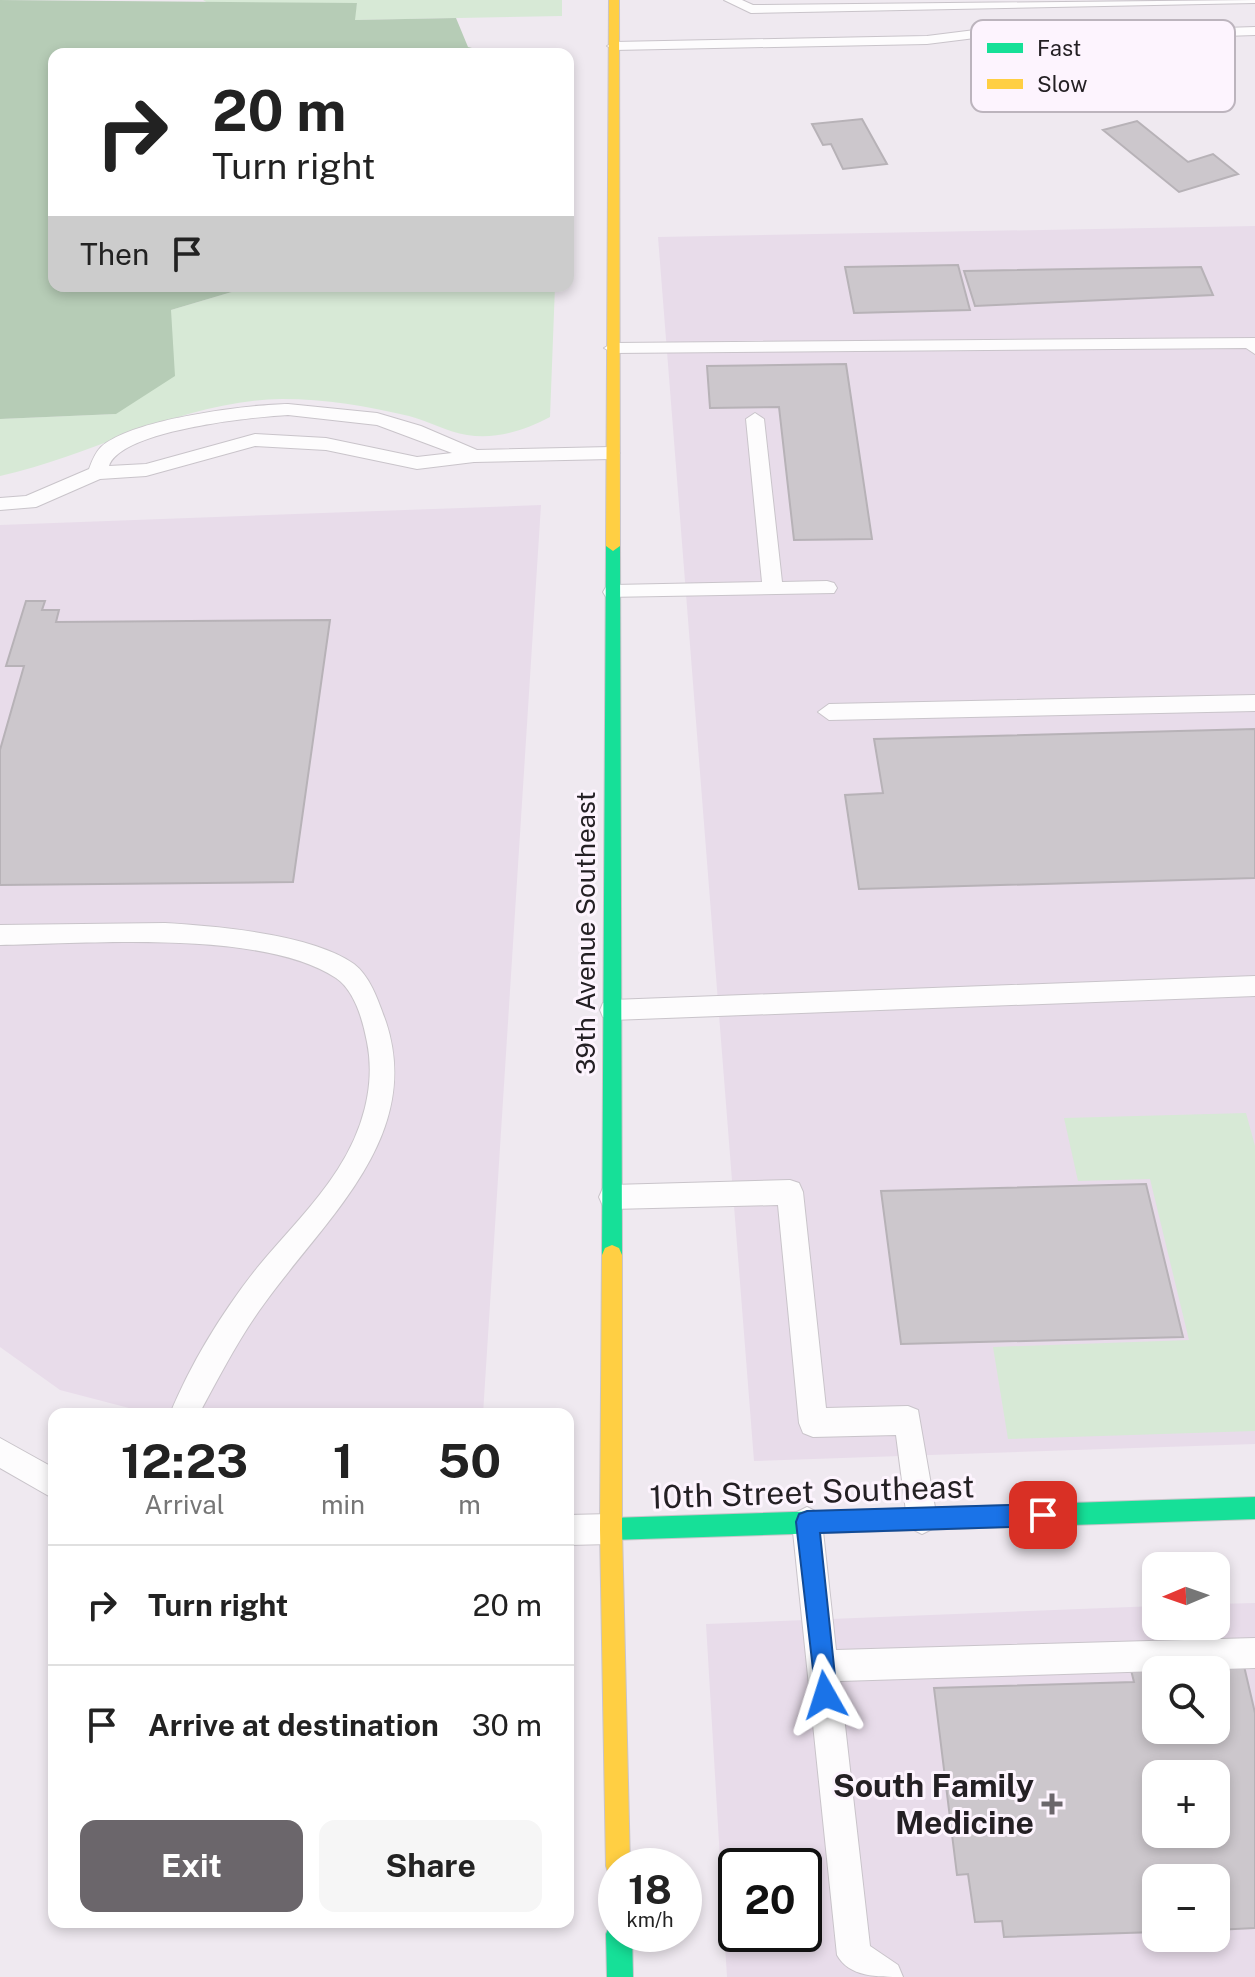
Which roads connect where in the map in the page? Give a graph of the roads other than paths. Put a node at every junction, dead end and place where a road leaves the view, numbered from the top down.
1 (614, 0) edge
2 (731, 0) edge
3 (1251, 0) edge
4 (1255, 31) edge
5 (1235, 32) edge
6 (971, 34) edge
7 (614, 46) junction
8 (1254, 345) edge
9 (613, 348) junction
10 (755, 419) dead end
11 (611, 453) junction
12 (474, 456) junction
13 (97, 473) junction
14 (1, 509) edge
15 (827, 588) dead end
16 (773, 589) junction
17 (613, 592) junction
18 (1255, 703) edge
19 (829, 712) dead end
20 (0, 935) edge
21 (1255, 986) edge
22 (612, 1010) junction
23 (612, 1197) junction
24 (187, 1408) edge
25 (0, 1452) edge
26 (48, 1480) edge
27 (1255, 1508) edge
28 (922, 1519) junction
29 (807, 1522) junction
30 (611, 1529) junction
31 (574, 1530) edge
32 (1255, 1653) edge
33 (822, 1666) junction
34 (618, 1848) edge
35 (619, 1952) edge
36 (620, 1977) edge
37 (886, 1977) edge

1 - 7 main road, 39th Avenue Southeast
2 - 3 lane
4 - 5 lane
6 - 7 lane
7 - 9 main road, 39th Avenue Southeast
8 - 9 lane
9 - 11 main road, 39th Avenue Southeast
10 - 16 lane
11 - 12 lane
11 - 17 main road, 39th Avenue Southeast
12 - 13 lane
12 - 13 lane
13 - 14 lane
15 - 16 lane
16 - 17 lane
17 - 22 main road, 39th Avenue Southeast
18 - 19 lane
20 - 24 lane
21 - 22 lane
22 - 23 main road, 39th Avenue Southeast
23 - 28 lane
23 - 30 main road, 39th Avenue Southeast
25 - 26 lane
27 - 28 main road, 10th Street Southeast
28 - 29 main road, 10th Street Southeast
29 - 30 main road, 10th Street Southeast
29 - 33 lane
30 - 31 lane
30 - 34 main road, 39th Avenue Southeast
32 - 33 lane
33 - 37 lane
35 - 36 main road

